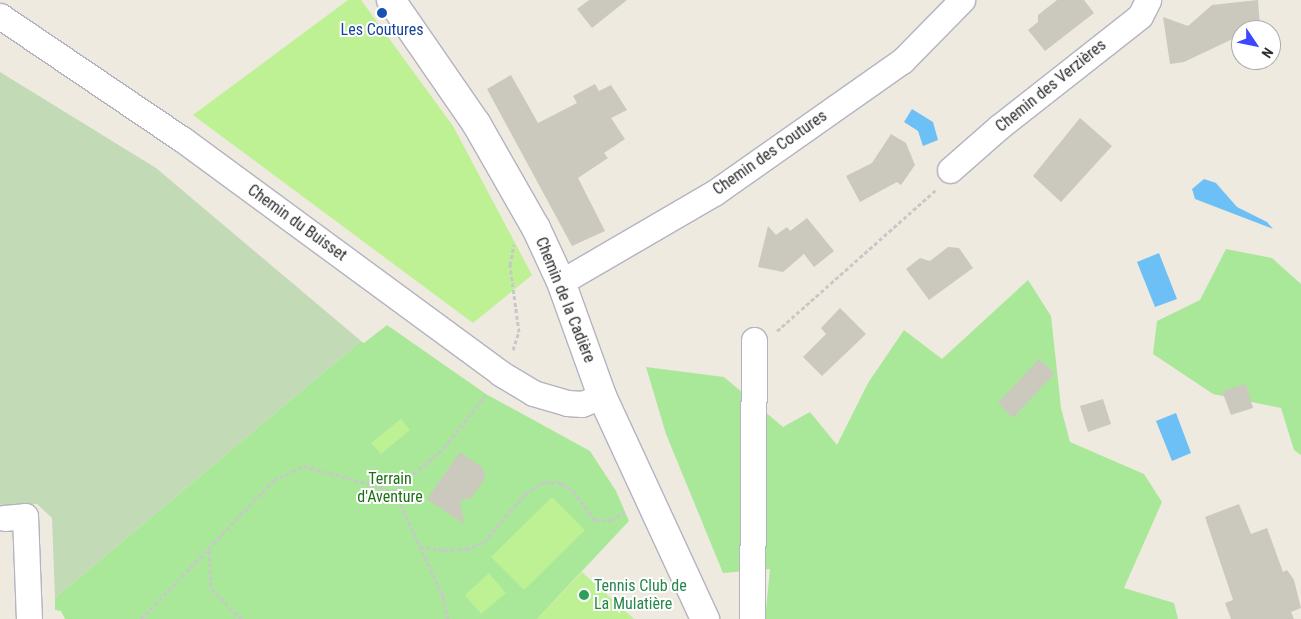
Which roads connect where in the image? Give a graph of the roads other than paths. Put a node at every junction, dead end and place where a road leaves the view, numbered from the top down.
1 (391, 0) edge
2 (962, 0) edge
3 (1148, 0) edge
4 (0, 16) edge
5 (950, 170) road end
6 (561, 282) junction
7 (754, 340) road end
8 (602, 396) junction
9 (4, 518) dead end
10 (29, 619) edge
11 (705, 619) edge
12 (752, 619) edge

1 - 6 street, Chemin de la Cadière
2 - 6 street, Chemin des Coutures
3 - 5 street, Chemin des Verzières
4 - 8 street, Chemin du Buisset
6 - 8 street, Chemin de la Cadière
7 - 12 street
8 - 11 street, Chemin de la Cadière
9 - 10 street

